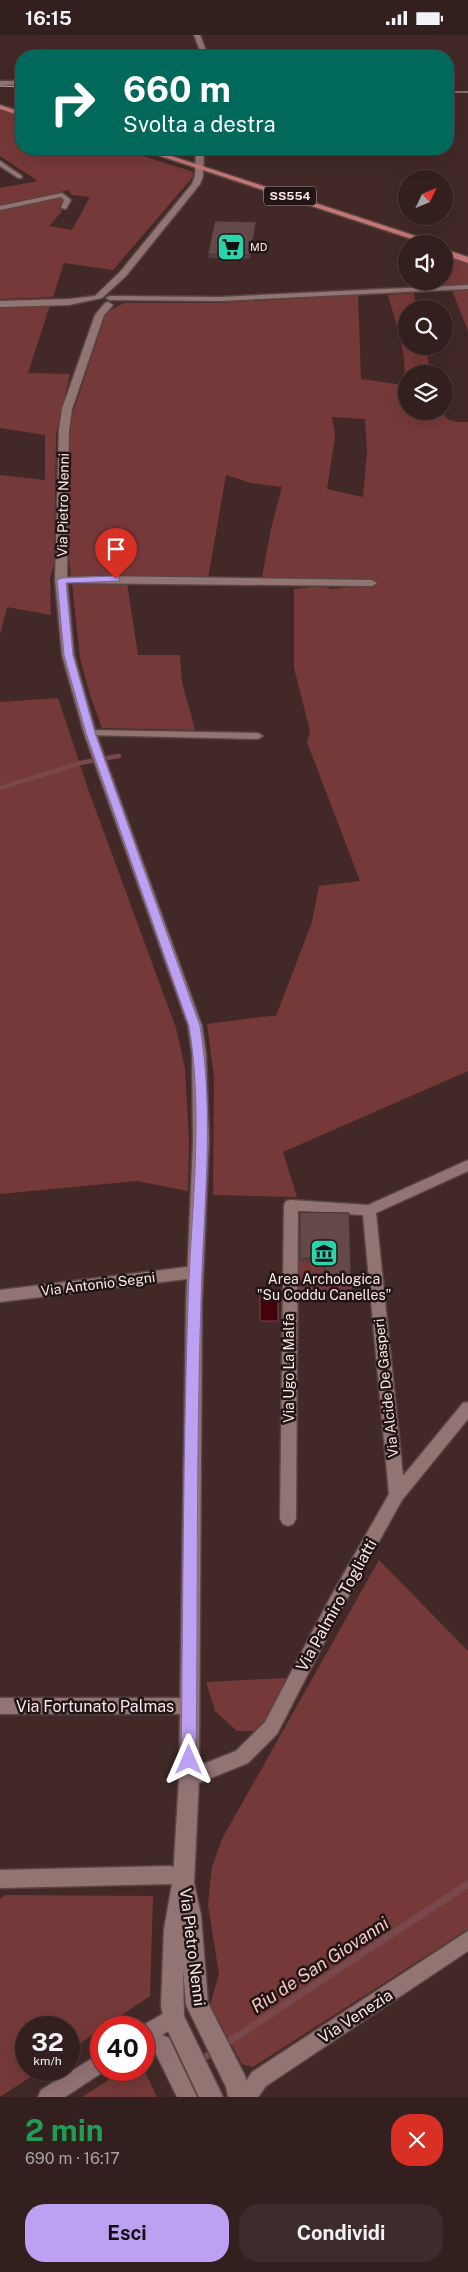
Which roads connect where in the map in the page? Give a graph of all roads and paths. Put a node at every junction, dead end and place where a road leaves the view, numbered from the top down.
1 (197, 35) edge
2 (203, 50) edge
3 (0, 83) edge
4 (15, 83) edge
5 (0, 103) edge
6 (0, 107) edge
7 (15, 108) edge
8 (15, 112) edge
9 (155, 155) edge
10 (200, 155) edge
11 (0, 163) edge
12 (199, 169) junction
13 (20, 177) dead end
14 (0, 208) edge
15 (64, 208) dead end
16 (408, 235) edge
17 (398, 237) edge
18 (453, 249) edge
19 (468, 254) edge
20 (453, 255) edge
21 (468, 260) edge
22 (108, 286) junction
23 (468, 287) edge
24 (110, 301) junction
25 (0, 304) edge
26 (96, 304) junction
27 (62, 580) junction
28 (372, 583) dead end
29 (90, 733) junction
30 (258, 736) dead end
31 (468, 1165) edge
32 (369, 1210) junction
33 (195, 1273) junction
34 (0, 1296) edge
35 (468, 1408) edge
36 (397, 1495) junction
37 (288, 1519) dead end
38 (0, 1706) edge
39 (189, 1706) junction
40 (189, 1778) junction
41 (184, 1879) junction
42 (2, 1880) edge
43 (468, 1940) edge
44 (174, 2020) junction
45 (155, 2030) edge
46 (155, 2042) edge
47 (90, 2069) edge
48 (241, 2093) edge
49 (48, 2097) edge
50 (187, 2097) edge
51 (211, 2097) edge

1 - 2 street
3 - 4 street
5 - 7 main road
6 - 8 main road
9 - 12 main road, SS554
10 - 12 street, Via Pietro Nenni
11 - 13 street
12 - 16 main road, SS554
12 - 17 main road, SS554
12 - 22 street, Via Pietro Nenni
14 - 15 street
18 - 19 main road
20 - 21 main road
22 - 24 street
22 - 26 street, Via Pietro Nenni
23 - 24 street
24 - 26 street, Via Pietro Nenni
24 - 26 street
25 - 26 street
26 - 27 street, Via Pietro Nenni
27 - 28 street
27 - 29 street, Via Pietro Nenni
29 - 30 street
29 - 33 street, Via Pietro Nenni
31 - 32 street
32 - 36 street, Via Alcide De Gasperi
32 - 37 street, Via Ugo La Malfa
33 - 34 street, Via Antonio Segni
33 - 39 street, Via Pietro Nenni
35 - 36 street, Via Palmiro Togliatti
36 - 40 street, Via Palmiro Togliatti
38 - 39 street, Via Fortunato Palmas
39 - 40 street, Via Pietro Nenni
40 - 41 street, Via Pietro Nenni
41 - 42 street
41 - 44 street, Via Pietro Nenni
41 - 48 street, Via Pietro Nenni
43 - 48 street, Via Venezia
44 - 45 street
44 - 51 street, Via Pietro Nenni
46 - 50 street
47 - 49 street

